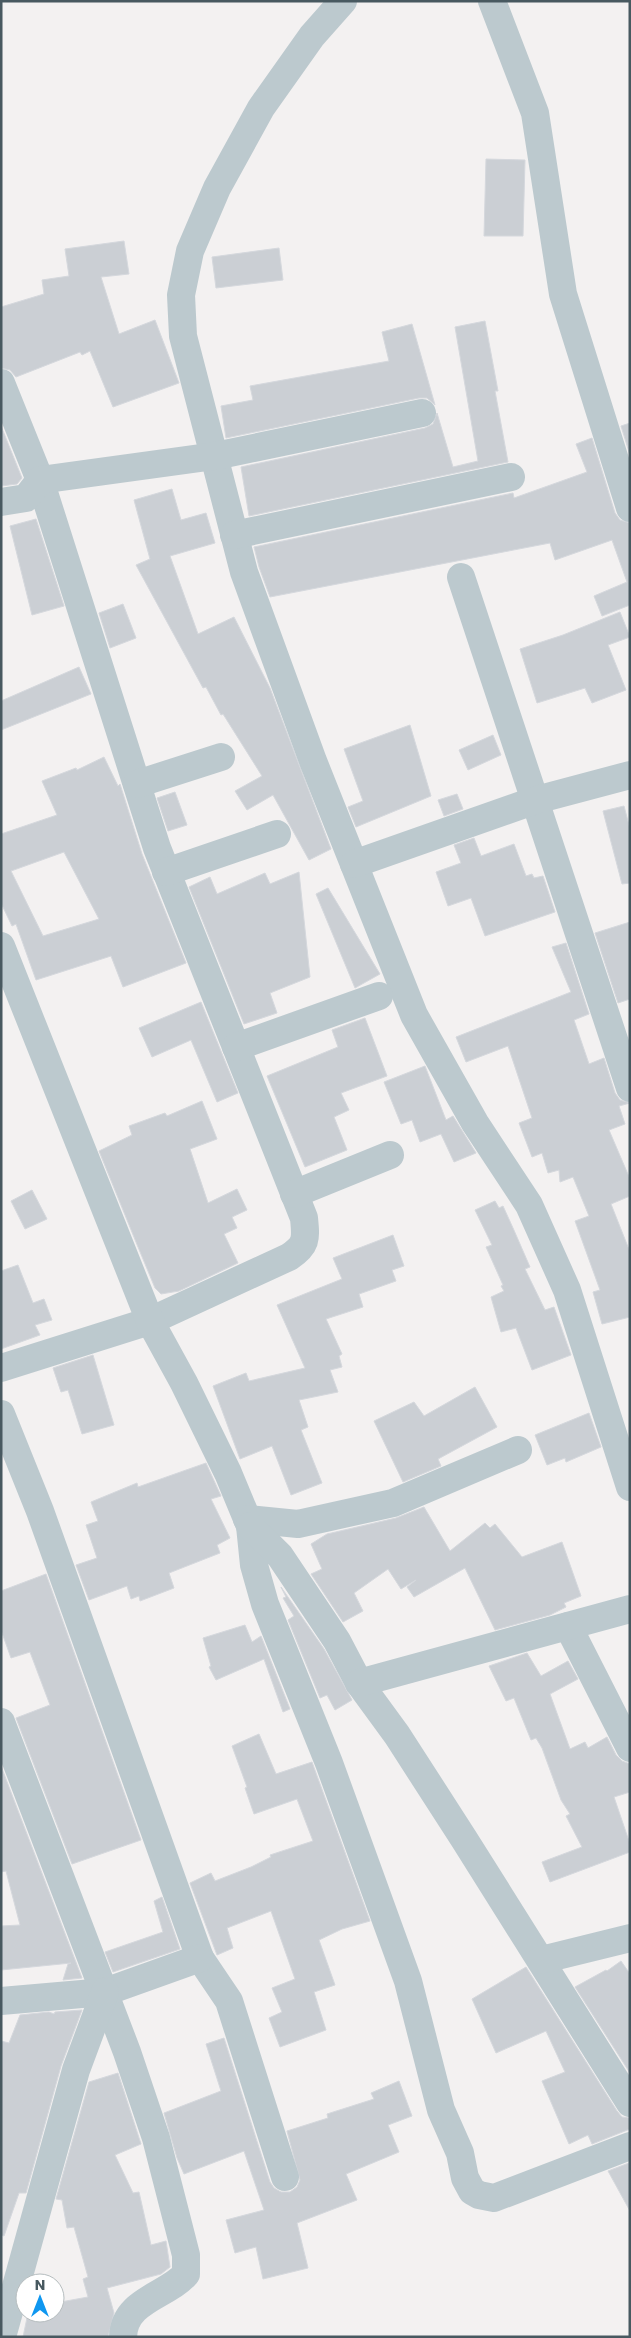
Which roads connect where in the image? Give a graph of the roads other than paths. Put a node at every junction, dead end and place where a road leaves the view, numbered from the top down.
1 (343, 1) edge
2 (492, 1) edge
3 (1, 383) edge
4 (422, 413) dead end
5 (214, 456) junction
6 (512, 477) dead end
7 (40, 480) junction
8 (1, 502) edge
9 (630, 508) edge
10 (234, 535) junction
11 (461, 577) dead end
12 (220, 757) dead end
13 (630, 775) edge
14 (137, 784) junction
15 (536, 800) junction
16 (277, 834) dead end
17 (354, 864) junction
18 (166, 872) junction
19 (1, 946) edge
20 (379, 996) dead end
21 (236, 1047) junction
22 (630, 1088) edge
23 (390, 1156) dead end
24 (294, 1194) junction
25 (150, 1321) junction
26 (1, 1368) edge
27 (1, 1414) edge
28 (518, 1450) dead end
29 (630, 1488) edge
30 (249, 1523) junction
31 (630, 1609) edge
32 (568, 1626) junction
33 (359, 1684) junction
34 (1, 1722) edge
35 (630, 1748) edge
36 (630, 1938) edge
37 (200, 1958) junction
38 (541, 1960) junction
39 (105, 1992) junction
40 (1, 2001) edge
41 (630, 2103) edge
42 (630, 2146) edge
43 (285, 2176) dead end
44 (2, 2337) edge
45 (123, 2337) edge

1 - 5 street
2 - 9 street
3 - 7 street
4 - 5 street
5 - 7 street
5 - 10 street
6 - 10 street
7 - 8 street
7 - 14 street
10 - 17 street
11 - 15 street
12 - 14 street
13 - 15 street
14 - 18 street
15 - 17 street
15 - 22 street
16 - 18 street
17 - 29 street
18 - 21 street
19 - 25 street
20 - 21 street
21 - 24 street
23 - 24 street
24 - 25 street
25 - 26 street
25 - 30 street
27 - 37 street
28 - 30 street
30 - 33 street
30 - 42 street
31 - 32 street
32 - 33 street
32 - 35 street
33 - 38 street
34 - 39 street
36 - 38 street
37 - 39 street
37 - 43 street
38 - 41 street
39 - 40 street
39 - 44 street
39 - 45 street

